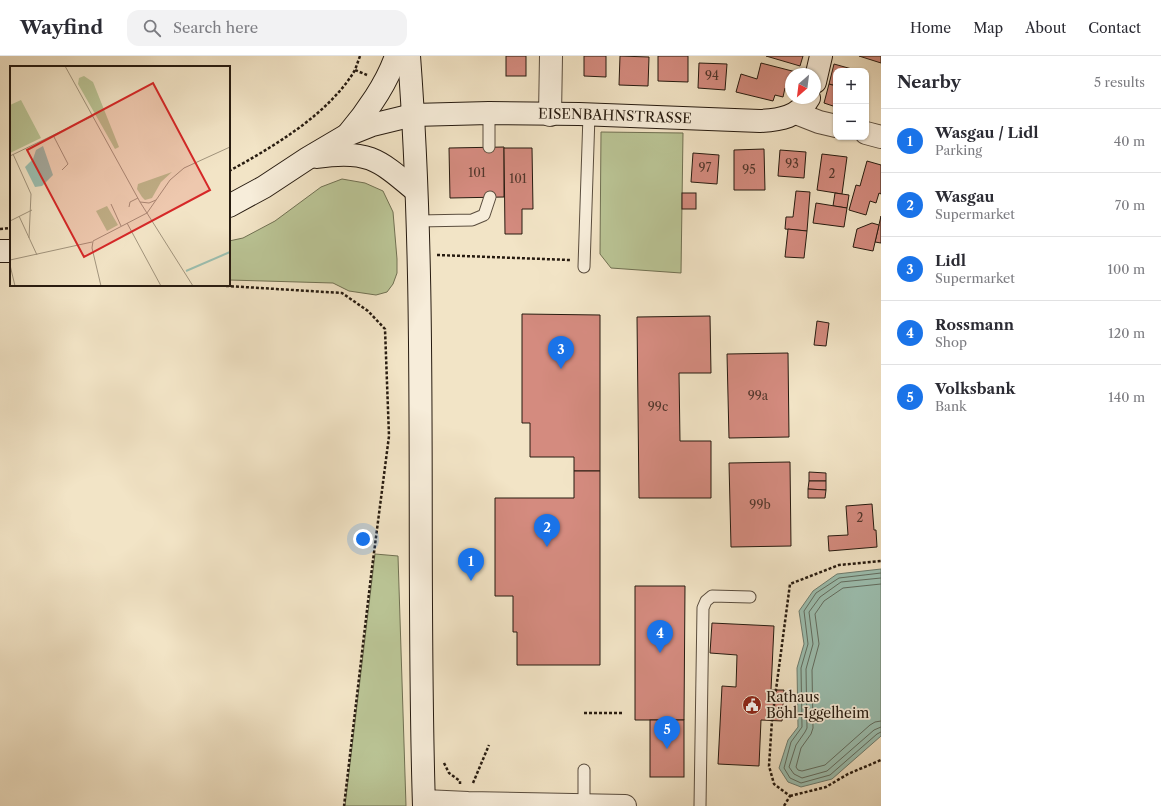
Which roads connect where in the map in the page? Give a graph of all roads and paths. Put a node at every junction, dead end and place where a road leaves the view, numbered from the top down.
1 (396, 56) edge
2 (409, 56) edge
3 (551, 56) edge
4 (821, 56) edge
5 (818, 68) edge
6 (355, 70) dead end
7 (802, 106) edge
8 (489, 113) junction
9 (413, 115) junction
10 (550, 115) junction
11 (589, 115) junction
12 (833, 125) edge
13 (869, 134) edge
14 (347, 135) junction
15 (881, 137) edge
16 (489, 147) dead end
17 (308, 158) junction
18 (230, 170) edge
19 (416, 191) junction
20 (490, 197) dead end
21 (230, 205) edge
22 (418, 221) junction
23 (10, 228) edge
24 (0, 229) edge
25 (437, 255) dead end
26 (580, 263) joint
27 (227, 286) edge
28 (881, 561) edge
29 (750, 597) dead end
30 (584, 713) dead end
31 (622, 713) dead end
32 (489, 745) dead end
33 (442, 760) dead end
34 (881, 760) edge
35 (584, 770) dead end
36 (460, 781) junction
37 (790, 796) junction
38 (424, 803) edge
39 (458, 803) junction
40 (584, 805) edge
41 (344, 806) edge
42 (626, 806) edge
43 (700, 806) edge
44 (784, 806) edge

1 - 14 main road
2 - 9 main road
3 - 10 main road
4 - 5 main road
6 - 18 path
7 - 11 main road, EISENBAHNSTRASSE
7 - 12 main road
8 - 9 main road, EISENBAHNSTRASSE
8 - 10 main road, EISENBAHNSTRASSE
8 - 16 lane
9 - 14 main road, EISENBAHNSTRASSE
9 - 19 main road
10 - 11 main road, EISENBAHNSTRASSE
11 - 26 lane
13 - 15 main road
14 - 17 main road
17 - 19 main road
17 - 21 main road
19 - 22 main road
20 - 22 lane
22 - 38 main road
23 - 24 path
25 - 26 path
27 - 41 path
28 - 37 path
29 - 43 lane
30 - 31 path
32 - 36 path
33 - 36 path
34 - 37 path
35 - 40 lane
36 - 39 path
37 - 44 path
38 - 39 main road
39 - 40 main road
40 - 42 main road

